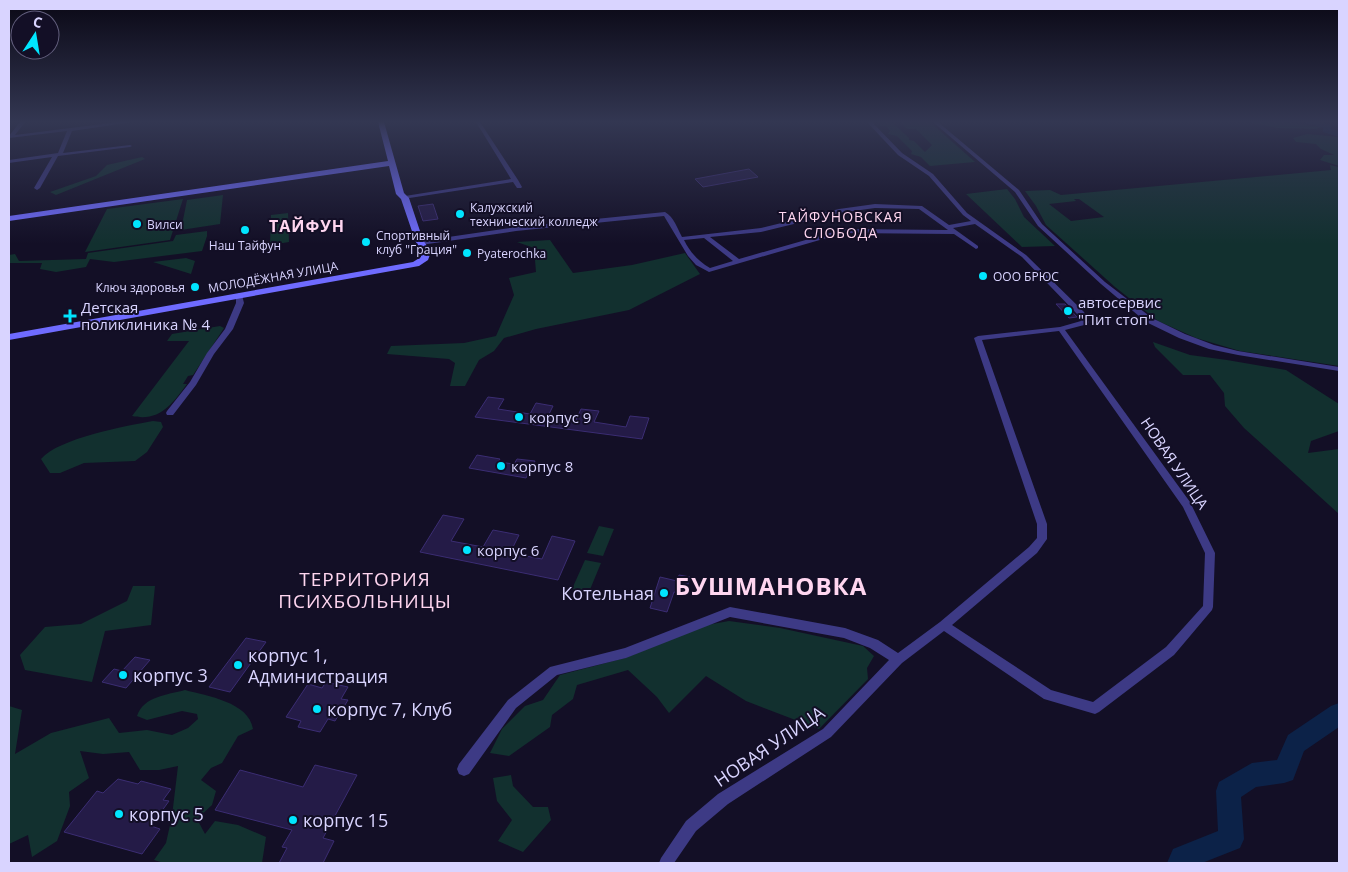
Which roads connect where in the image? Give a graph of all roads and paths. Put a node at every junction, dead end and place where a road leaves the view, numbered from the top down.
1 (52, 163) edge
2 (392, 163) joint
3 (504, 163) edge
4 (913, 163) edge
5 (983, 163) edge
6 (515, 180) junction
7 (519, 187) dead end
8 (37, 188) dead end
9 (404, 198) junction
10 (9, 219) edge
11 (975, 222) junction
12 (951, 230) junction
13 (706, 237) junction
14 (680, 239) junction
15 (421, 243) junction
16 (976, 247) dead end
17 (738, 262) junction
18 (239, 295) junction
19 (1061, 328) junction
20 (9, 336) edge
21 (1339, 369) edge
22 (170, 413) dead end
23 (944, 625) junction
24 (898, 659) junction
25 (464, 769) dead end
26 (666, 863) edge

1 - 8 street
2 - 9 street
2 - 10 street
3 - 6 street
4 - 11 street, НОВАЯ УЛИЦА
5 - 21 street
6 - 7 street
6 - 9 street
9 - 15 street
11 - 12 street
11 - 19 street, НОВАЯ УЛИЦА
12 - 13 street
12 - 16 street
12 - 17 street
13 - 14 street
13 - 17 street
14 - 15 street
14 - 17 street
15 - 18 street, МОЛОДЁЖНАЯ УЛИЦА
18 - 20 street, МОЛОДЁЖНАЯ УЛИЦА
18 - 22 street
19 - 23 street, НОВАЯ УЛИЦА
19 - 23 street, НОВАЯ УЛИЦА
23 - 24 street, НОВАЯ УЛИЦА
24 - 25 street
24 - 26 street, НОВАЯ УЛИЦА

